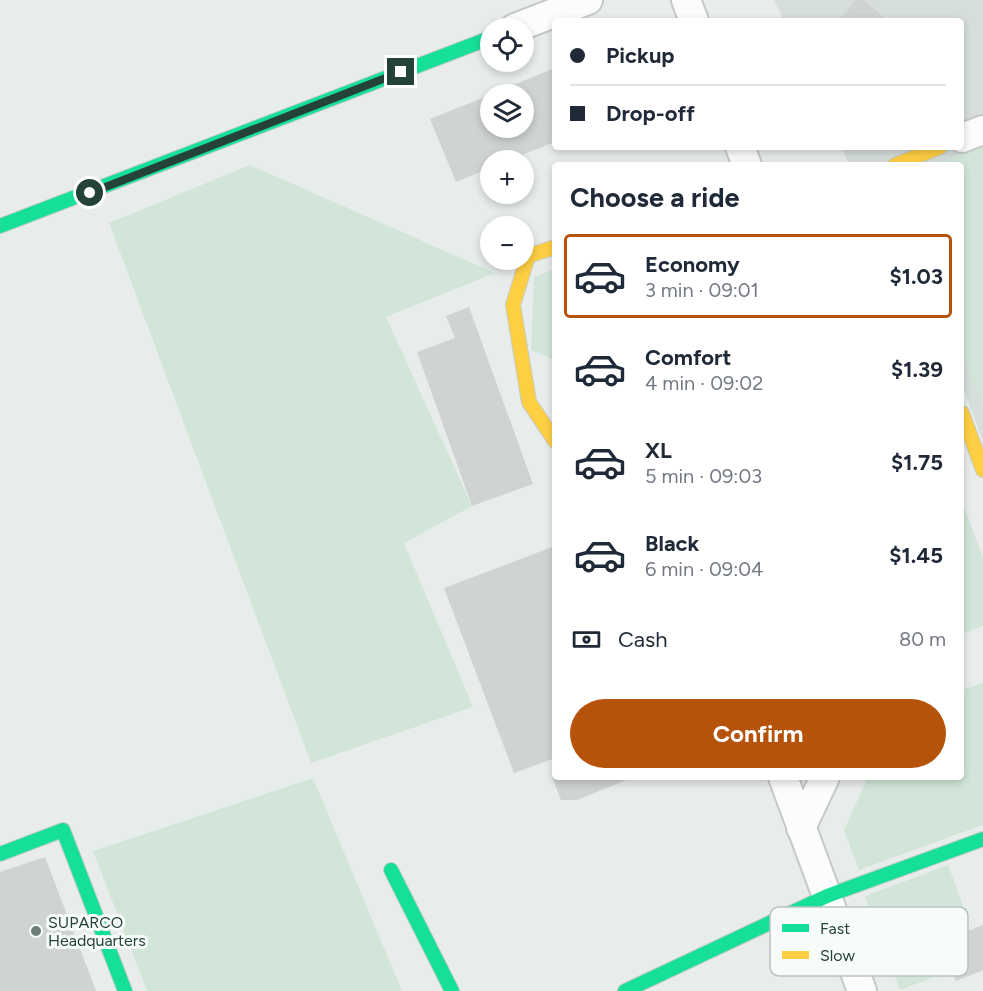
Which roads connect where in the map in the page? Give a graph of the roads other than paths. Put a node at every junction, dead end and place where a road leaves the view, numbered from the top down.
1 (588, 0) edge
2 (686, 0) edge
3 (693, 18) edge
4 (534, 21) edge
5 (480, 42) edge
6 (983, 130) edge
7 (964, 137) edge
8 (932, 150) edge
9 (902, 162) edge
10 (0, 226) edge
11 (552, 248) edge
12 (964, 419) edge
13 (552, 436) edge
14 (983, 470) edge
15 (784, 780) edge
16 (824, 780) edge
17 (801, 828) junction
18 (983, 839) edge
19 (0, 854) edge
20 (390, 870) dead end
21 (827, 896) junction
22 (804, 907) edge
23 (831, 907) edge
24 (770, 923) edge
25 (856, 976) edge
26 (125, 991) edge
27 (452, 991) edge
28 (625, 991) edge
29 (862, 991) edge

1 - 4 street
2 - 3 street
5 - 10 street
6 - 7 street
8 - 9 street
11 - 13 street
12 - 14 street
15 - 17 street
16 - 17 street
17 - 21 street
18 - 21 street
19 - 26 street
20 - 27 street
21 - 22 street
21 - 23 street
24 - 28 street
25 - 29 street

